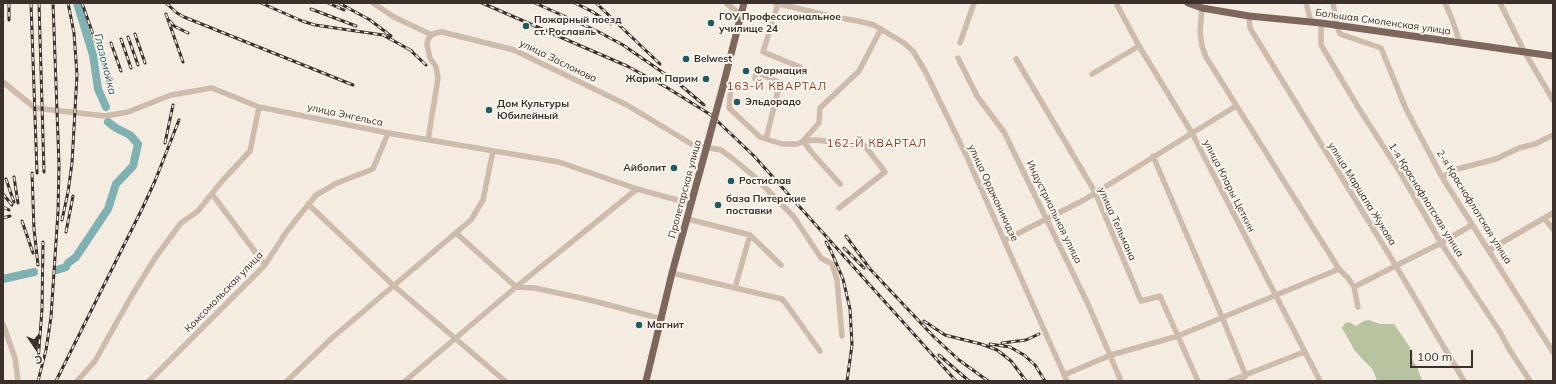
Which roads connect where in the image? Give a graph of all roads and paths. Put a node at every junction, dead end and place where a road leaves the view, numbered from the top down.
1 (373, 3) edge
2 (726, 3) edge
3 (744, 3) edge
4 (776, 3) edge
5 (974, 3) edge
6 (1116, 3) edge
7 (1188, 3) edge
8 (1306, 3) edge
9 (1333, 3) edge
10 (1445, 3) edge
11 (1500, 3) edge
12 (1202, 8) junction
13 (741, 15) junction
14 (1249, 16) junction
15 (1311, 22) junction
16 (1321, 23) junction
17 (1337, 26) junction
18 (881, 30) junction
19 (432, 35) junction
20 (960, 43) dead end
21 (1460, 43) junction
22 (1139, 46) junction
23 (1524, 51) junction
24 (1553, 56) edge
25 (958, 58) dead end
26 (1016, 59) dead end
27 (800, 67) dead end
28 (1092, 74) dead end
29 (755, 79) dead end
30 (3, 82) edge
31 (723, 87) junction
32 (1553, 100) edge
33 (1236, 106) junction
34 (259, 107) junction
35 (388, 133) junction
36 (1192, 133) junction
37 (1553, 135) edge
38 (766, 139) junction
39 (428, 140) junction
40 (803, 141) junction
41 (707, 145) junction
42 (494, 151) junction
43 (1153, 156) junction
44 (1442, 177) junction
45 (840, 184) dead end
46 (637, 189) junction
47 (1095, 192) junction
48 (212, 194) junction
49 (308, 204) junction
50 (692, 204) junction
51 (839, 208) dead end
52 (1553, 213) edge
53 (1047, 218) junction
54 (1544, 218) junction
55 (688, 219) junction
56 (1472, 225) junction
57 (1553, 229) edge
58 (456, 233) junction
59 (750, 235) junction
60 (1005, 240) junction
61 (1441, 243) junction
62 (1489, 250) junction
63 (265, 265) junction
64 (781, 265) dead end
65 (1396, 266) junction
66 (1339, 269) junction
67 (672, 273) junction
68 (394, 286) junction
69 (516, 287) junction
70 (1354, 287) junction
71 (735, 288) junction
72 (1275, 295) junction
73 (1358, 307) dead end
74 (1222, 317) junction
75 (662, 319) junction
76 (3, 324) edge
77 (842, 336) dead end
78 (1178, 336) junction
79 (456, 338) junction
80 (820, 351) dead end
81 (1304, 352) junction
82 (1553, 352) edge
83 (1111, 355) junction
84 (1064, 375) junction
85 (294, 376) junction
86 (1244, 378) edge
87 (18, 381) edge
88 (77, 381) edge
89 (149, 381) edge
90 (287, 381) edge
91 (299, 381) edge
92 (405, 381) edge
93 (505, 381) edge
94 (646, 381) edge
95 (1067, 381) edge
96 (1121, 381) edge
97 (1198, 381) edge
98 (1230, 381) edge
99 (1320, 381) edge
100 (1464, 381) edge
101 (1530, 381) edge

1 - 19 street, улица Заслонова
2 - 13 street
3 - 13 main road, Пролетарская улица
4 - 18 street, улица Орджоникидзе
4 - 27 street
5 - 20 street
6 - 22 street, улица Клары Цеткин
7 - 12 main road, Большая Смоленская улица
8 - 15 street
9 - 17 street
10 - 21 street
11 - 23 street
12 - 14 main road, Большая Смоленская улица
12 - 33 street
13 - 31 main road, Пролетарская улица
14 - 15 main road, Большая Смоленская улица
14 - 65 street, улица Маршала Жукова
15 - 16 main road, Большая Смоленская улица
16 - 17 main road, Большая Смоленская улица
16 - 61 street, 1-я Краснофлотская улица
17 - 21 main road, Большая Смоленская улица
17 - 44 street, 2-я Краснофлотская улица
18 - 40 street
18 - 60 street, улица Орджоникидзе
19 - 39 street
19 - 41 street, улица Заслонова
21 - 23 main road, Большая Смоленская улица
22 - 28 street
22 - 36 street, улица Клары Цеткин
23 - 24 main road, Большая Смоленская улица
23 - 32 street
25 - 53 street, Индустриальная улица
26 - 47 street, улица Тельмана
29 - 38 street
30 - 34 street, улица Энгельса
31 - 38 street
31 - 41 main road, Пролетарская улица, bridge
33 - 36 street
33 - 66 street
34 - 35 street, улица Энгельса
34 - 48 street
35 - 39 street, улица Энгельса
35 - 49 street, Комсомольская улица
36 - 43 street
36 - 72 street, улица Клары Цеткин
37 - 44 street
38 - 40 street
39 - 42 street, улица Энгельса
40 - 45 street
40 - 51 street
41 - 50 main road, Пролетарская улица
41 - 77 street, улица Заслонова
42 - 46 street, улица Энгельса
42 - 58 street
43 - 47 street
43 - 74 street
44 - 56 street, 2-я Краснофлотская улица
46 - 50 street, улица Энгельса
46 - 69 street
47 - 53 street
47 - 78 street, улица Тельмана
48 - 63 street
48 - 88 street
49 - 63 street, Комсомольская улица
49 - 68 street
50 - 55 main road, Пролетарская улица
52 - 54 street
53 - 60 street
53 - 83 street, Индустриальная улица
54 - 57 street
54 - 62 street
55 - 59 street
55 - 67 main road, Пролетарская улица
56 - 61 street
56 - 62 street, 2-я Краснофлотская улица
58 - 68 street
58 - 69 street
59 - 64 street
59 - 71 street
60 - 84 street, улица Орджоникидзе
61 - 65 street
61 - 101 street, 1-я Краснофлотская улица
62 - 82 street, 2-я Краснофлотская улица
63 - 89 street, Комсомольская улица
65 - 70 street
65 - 100 street, улица Маршала Жукова
66 - 70 street
66 - 72 street
67 - 71 street
67 - 75 main road, Пролетарская улица
68 - 79 street
68 - 85 street
69 - 75 street
69 - 79 street
70 - 73 street
71 - 80 street
72 - 74 street
72 - 81 street, улица Клары Цеткин
74 - 78 street
74 - 86 street
75 - 94 main road, Пролетарская улица
76 - 87 street
78 - 83 street
78 - 97 street, улица Тельмана
79 - 92 street
79 - 93 street
81 - 86 street
81 - 99 street, улица Клары Цеткин
83 - 84 street
83 - 96 street, Индустриальная улица
84 - 95 street, улица Орджоникидзе
85 - 90 street
85 - 91 street
86 - 98 street

